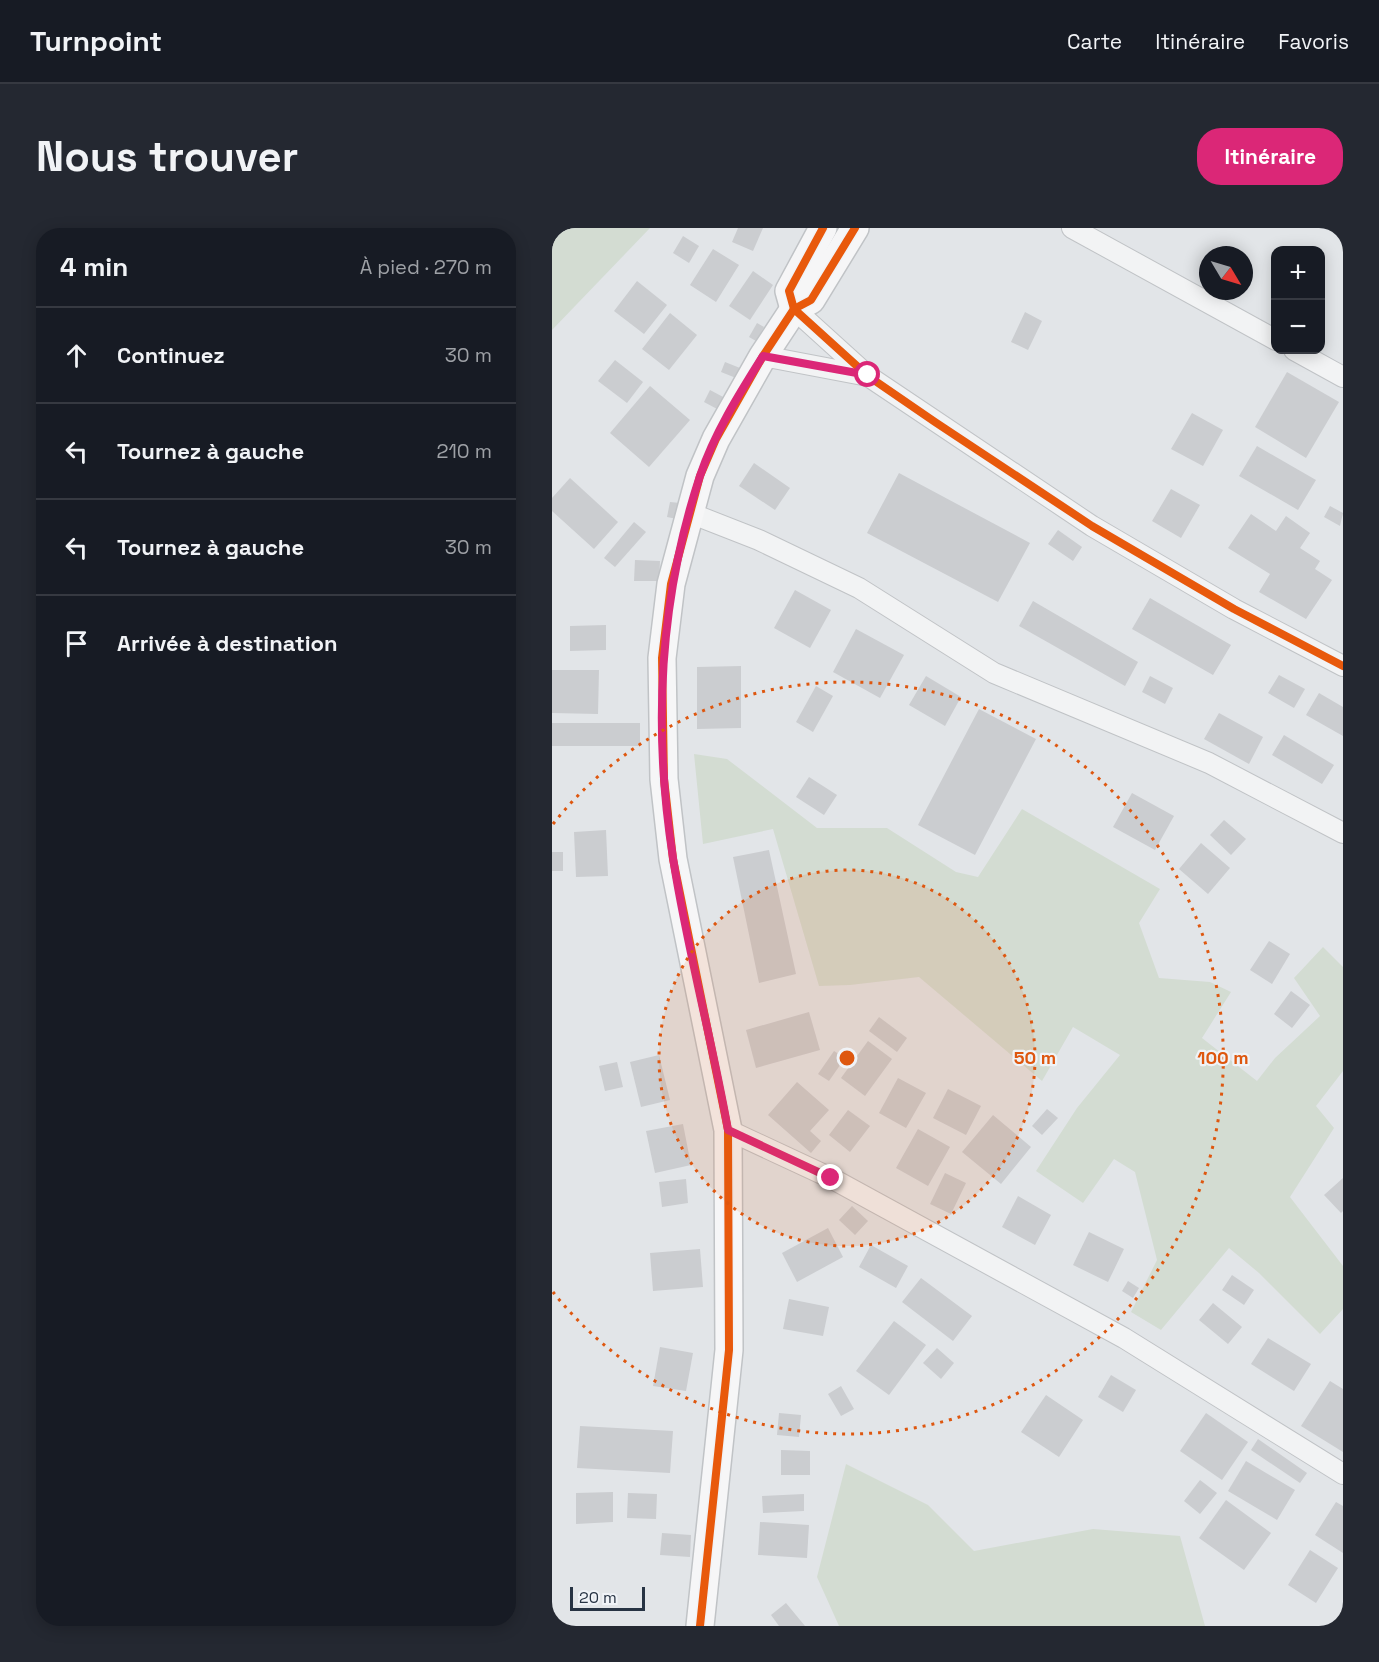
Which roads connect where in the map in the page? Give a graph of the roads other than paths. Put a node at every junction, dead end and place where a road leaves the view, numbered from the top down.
1 (823, 228) edge
2 (855, 228) edge
3 (1072, 228) edge
4 (794, 309) junction
5 (1271, 338) edge
6 (1302, 354) edge
7 (763, 356) junction
8 (868, 375) junction
9 (1343, 376) edge
10 (690, 513) junction
11 (1343, 666) edge
12 (1343, 833) edge
13 (728, 1130) junction
14 (1343, 1474) edge
15 (700, 1626) edge

1 - 4 street
2 - 4 street
3 - 5 street
4 - 7 street
4 - 8 street
6 - 9 street
7 - 8 street
7 - 10 street
8 - 11 street
10 - 12 street
10 - 13 street
13 - 14 street
13 - 15 street

